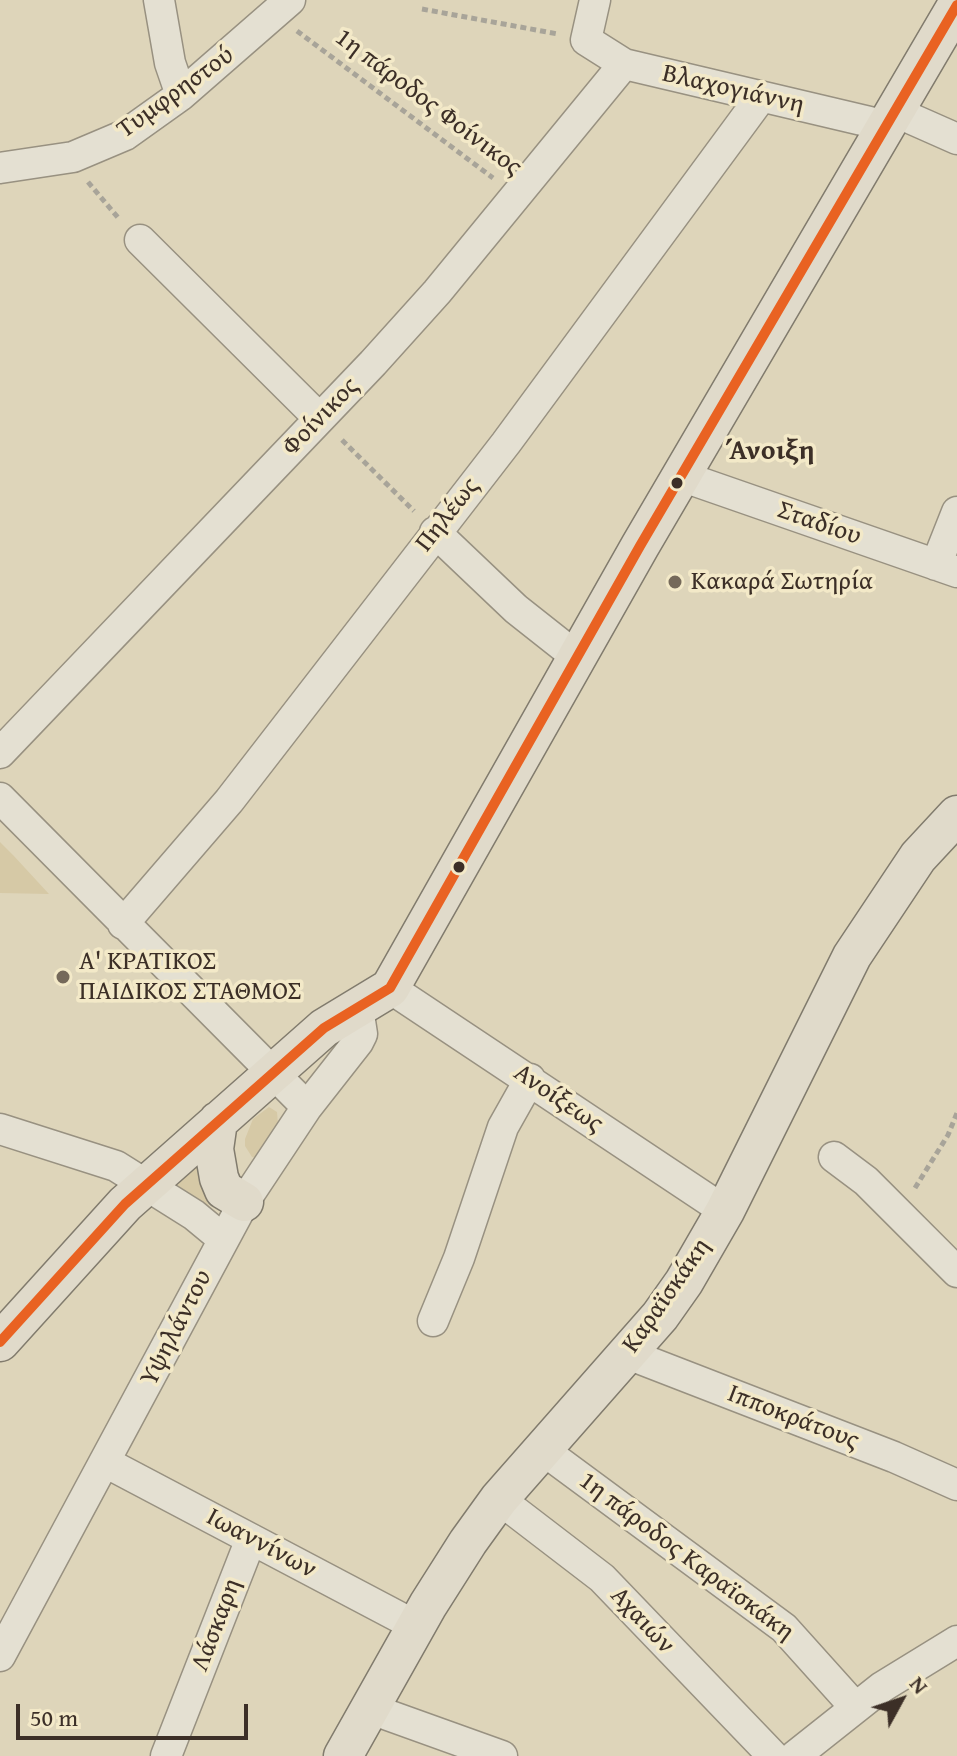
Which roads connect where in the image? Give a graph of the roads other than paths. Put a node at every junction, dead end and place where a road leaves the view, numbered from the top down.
1 (159, 0) edge
2 (595, 0) edge
3 (957, 5) edge
4 (283, 8) edge
5 (624, 64) junction
6 (181, 95) junction
7 (761, 97) junction
8 (891, 119) junction
9 (957, 139) edge
10 (0, 168) edge
11 (140, 240) road end
12 (319, 418) junction
13 (681, 476) junction
14 (957, 512) edge
15 (435, 532) junction
16 (947, 568) edge
17 (578, 658) junction
18 (0, 753) edge
19 (0, 798) edge
20 (957, 815) edge
21 (123, 924) junction
22 (390, 988) junction
23 (358, 1008) junction
24 (271, 1072) junction
25 (530, 1079) junction
26 (307, 1107) junction
27 (218, 1121) junction
28 (0, 1129) edge
29 (834, 1157) dead end
30 (145, 1186) junction
31 (244, 1202) junction
32 (725, 1211) junction
33 (223, 1239) junction
34 (957, 1272) edge
35 (433, 1321) dead end
36 (0, 1342) edge
37 (628, 1354) junction
38 (543, 1450) junction
39 (107, 1463) junction
40 (957, 1485) edge
41 (499, 1499) junction
42 (251, 1539) junction
43 (416, 1626) junction
44 (957, 1641) edge
45 (0, 1656) edge
46 (855, 1707) junction
47 (371, 1709) junction
48 (166, 1756) edge
49 (343, 1756) edge
50 (502, 1756) edge
51 (773, 1756) edge
52 (795, 1756) edge

1 - 6 street
2 - 5 street, Βλαχογιάννη
3 - 8 main road
4 - 6 street, Τυμφρηστού
5 - 7 street, Βλαχογιάννη
5 - 12 street, Φοίνικος
6 - 10 street, Τυμφρηστού
7 - 8 street, Βλαχογιάννη
7 - 15 street, Πηλέως
8 - 9 street, Βλαχογιάννη
8 - 13 main road
11 - 12 street
12 - 18 street, Φοίνικος
13 - 16 street, Σταδίου
13 - 17 main road
14 - 16 street
15 - 17 street
15 - 21 street, Πηλέως
17 - 22 main road
19 - 21 street
20 - 32 main road, Καραϊσκάκη
21 - 24 street
22 - 23 main road
22 - 25 street, Ανοίξεως
23 - 24 main road
23 - 26 street, Υψηλάντου
24 - 26 street
24 - 27 main road
25 - 32 street, Ανοίξεως
25 - 35 street
26 - 31 street, Υψηλάντου
27 - 30 main road
27 - 31 main road
28 - 30 street
29 - 34 street
30 - 33 street
30 - 36 main road
31 - 33 street, Υψηλάντου
32 - 37 main road, Καραϊσκάκη
33 - 39 street, Υψηλάντου
37 - 38 main road, Καραϊσκάκη
37 - 40 street, Ιπποκράτους
38 - 41 main road, Καραϊσκάκη
38 - 46 street, 1η πάροδος Καραϊσκάκη
39 - 42 street, Ιωαννίνων
39 - 45 street, Υψηλάντου
41 - 43 main road, Καραϊσκάκη
41 - 51 street, Αχαιών
42 - 43 street, Ιωαννίνων
42 - 48 street, Λάσκαρη
43 - 47 main road, Καραϊσκάκη
44 - 46 street
46 - 52 street
47 - 49 main road, Καραϊσκάκη
47 - 50 street

